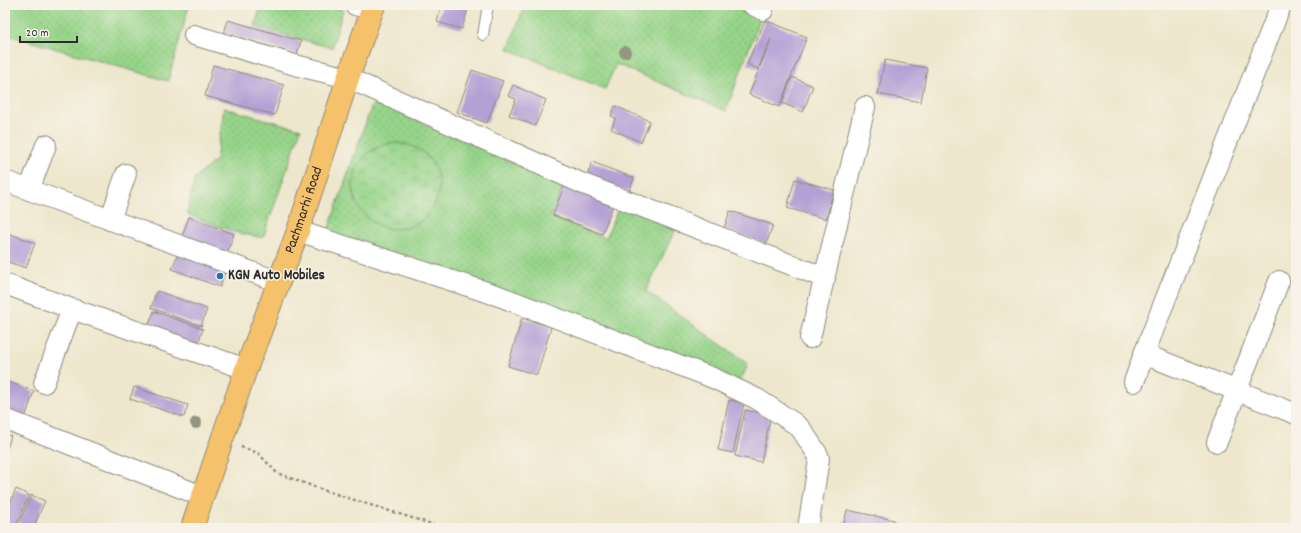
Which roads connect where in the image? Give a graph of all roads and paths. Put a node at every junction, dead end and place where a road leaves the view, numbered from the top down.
1 (488, 5) edge
2 (1281, 5) edge
3 (367, 7) edge
4 (194, 35) dead end
5 (483, 35) dead end
6 (348, 78) junction
7 (865, 107) dead end
8 (46, 145) dead end
9 (126, 174) dead end
10 (5, 181) edge
11 (29, 190) junction
12 (110, 220) junction
13 (298, 231) junction
14 (825, 278) junction
15 (1279, 281) dead end
16 (279, 282) junction
17 (5, 284) edge
18 (72, 309) junction
19 (810, 338) dead end
20 (1144, 354) junction
21 (246, 369) junction
22 (1134, 382) dead end
23 (44, 384) dead end
24 (1236, 390) junction
25 (1296, 414) edge
26 (5, 419) edge
27 (222, 440) junction
28 (1217, 442) dead end
29 (202, 496) junction
30 (192, 528) edge
31 (444, 528) edge
32 (808, 528) edge

1 - 5 lane
2 - 20 street
3 - 6 main road, Pachmarhi Road
4 - 6 street
6 - 13 main road, Pachmarhi Road
6 - 14 street
7 - 14 street
8 - 11 street
9 - 12 street
10 - 11 street
11 - 12 street
12 - 16 street
13 - 16 main road, Pachmarhi Road
13 - 32 street
14 - 19 street
15 - 24 street
16 - 21 main road, Pachmarhi Road
17 - 18 street
18 - 21 street
18 - 23 street
20 - 22 street
20 - 24 street
21 - 27 main road, Pachmarhi Road
24 - 25 street
24 - 28 street
26 - 29 street
27 - 29 main road, Pachmarhi Road
27 - 31 path
29 - 30 main road, Pachmarhi Road

